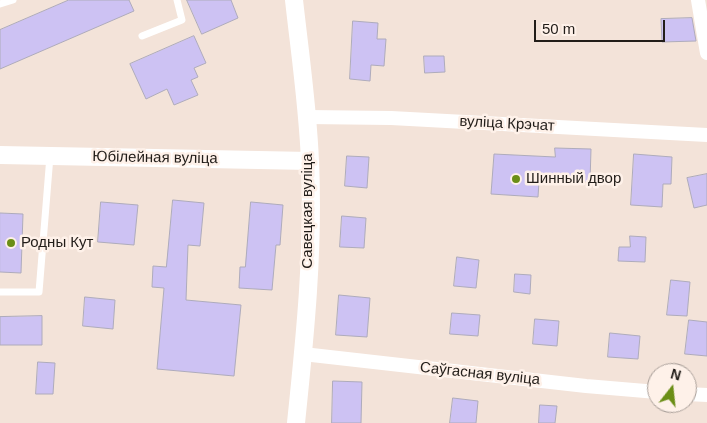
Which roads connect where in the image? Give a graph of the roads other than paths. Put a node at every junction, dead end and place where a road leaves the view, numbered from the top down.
1 (13, 0) edge
2 (177, 0) edge
3 (294, 0) edge
4 (698, 0) edge
5 (0, 4) edge
6 (142, 36) dead end
7 (707, 53) edge
8 (307, 117) junction
9 (707, 135) edge
10 (0, 155) edge
11 (50, 156) junction
12 (310, 161) junction
13 (0, 292) edge
14 (303, 354) junction
15 (647, 391) edge
16 (296, 423) edge

1 - 5 lane
2 - 6 lane
3 - 8 street, Савецкая вуліца
4 - 7 street
8 - 9 street, вуліца Крэчат
8 - 12 street, Савецкая вуліца
10 - 11 street, Юбілейная вуліца
11 - 12 street, Юбілейная вуліца
11 - 13 lane
12 - 14 street, Савецкая вуліца
14 - 15 street, Саўгасная вуліца
14 - 16 street, Савецкая вуліца

